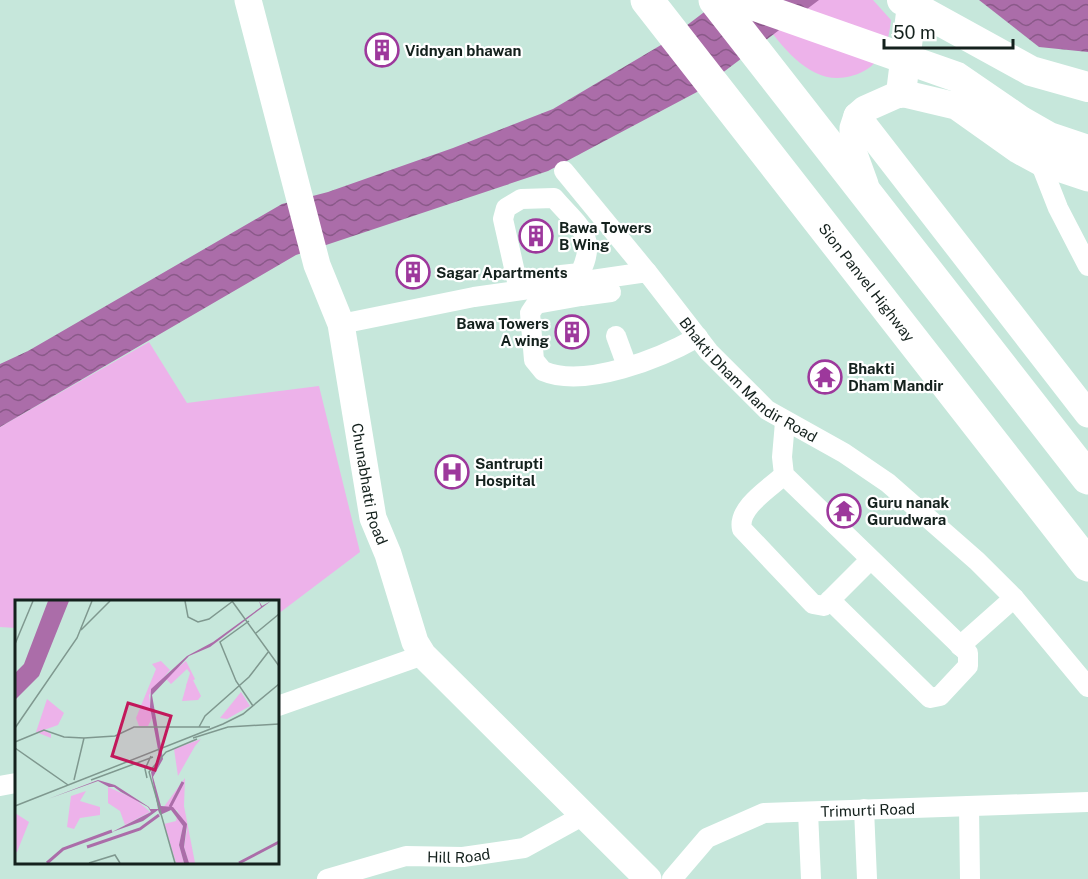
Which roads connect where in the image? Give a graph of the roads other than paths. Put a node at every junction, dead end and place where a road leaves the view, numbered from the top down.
1 (248, 0) edge
2 (715, 0) edge
3 (738, 0) edge
4 (907, 3) edge
5 (650, 4) edge
6 (1088, 87) edge
7 (901, 93) junction
8 (857, 116) junction
9 (1088, 150) edge
10 (1040, 162) junction
11 (564, 171) dead end
12 (1088, 178) edge
13 (872, 202) junction
14 (592, 205) junction
15 (571, 218) junction
16 (1088, 266) edge
17 (647, 272) junction
18 (518, 286) junction
19 (580, 289) junction
20 (611, 292) dead end
21 (341, 324) junction
22 (616, 336) dead end
23 (698, 337) junction
24 (627, 366) junction
25 (1088, 414) edge
26 (785, 422) junction
27 (784, 475) junction
28 (1088, 478) edge
29 (870, 560) junction
30 (1088, 565) edge
31 (1014, 598) junction
32 (830, 600) junction
33 (960, 646) junction
34 (423, 655) junction
35 (1088, 687) edge
36 (279, 706) edge
37 (15, 783) edge
38 (0, 786) edge
39 (1088, 802) edge
40 (969, 806) junction
41 (864, 809) junction
42 (808, 812) junction
43 (584, 815) junction
44 (327, 879) edge
45 (648, 879) edge
46 (672, 879) edge
47 (811, 879) edge
48 (867, 879) edge
49 (970, 879) edge

1 - 21 main road, Chunabhatti Road
2 - 13 highway
3 - 9 main road
4 - 6 main road
4 - 7 main road
5 - 30 highway, Sion Panvel Highway
7 - 8 main road
7 - 10 main road
8 - 13 main road
8 - 25 main road
10 - 12 main road
10 - 16 street
11 - 14 street, Bhakti Dham Mandir Road
13 - 28 highway
14 - 15 street
14 - 17 street, Bhakti Dham Mandir Road
15 - 18 street
15 - 18 street
17 - 19 street
17 - 23 street, Bhakti Dham Mandir Road
18 - 19 street
18 - 21 street
19 - 20 street
19 - 24 street
21 - 34 main road, Chunabhatti Road
22 - 24 street
23 - 24 street
23 - 26 street, Bhakti Dham Mandir Road
26 - 27 street
26 - 31 street, Bhakti Dham Mandir Road
27 - 29 street
27 - 32 street
29 - 32 street
29 - 33 street
31 - 33 street
31 - 35 street, Bhakti Dham Mandir Road
32 - 33 street
34 - 36 street
34 - 43 main road, Chunabhatti Road
37 - 38 street
39 - 40 street, Trimurti Road
40 - 41 street, Trimurti Road
40 - 49 street
41 - 42 street, Trimurti Road
41 - 48 street
42 - 46 street, Trimurti Road
42 - 47 street
43 - 44 street, Hill Road
43 - 45 main road, Chunabhatti Road

